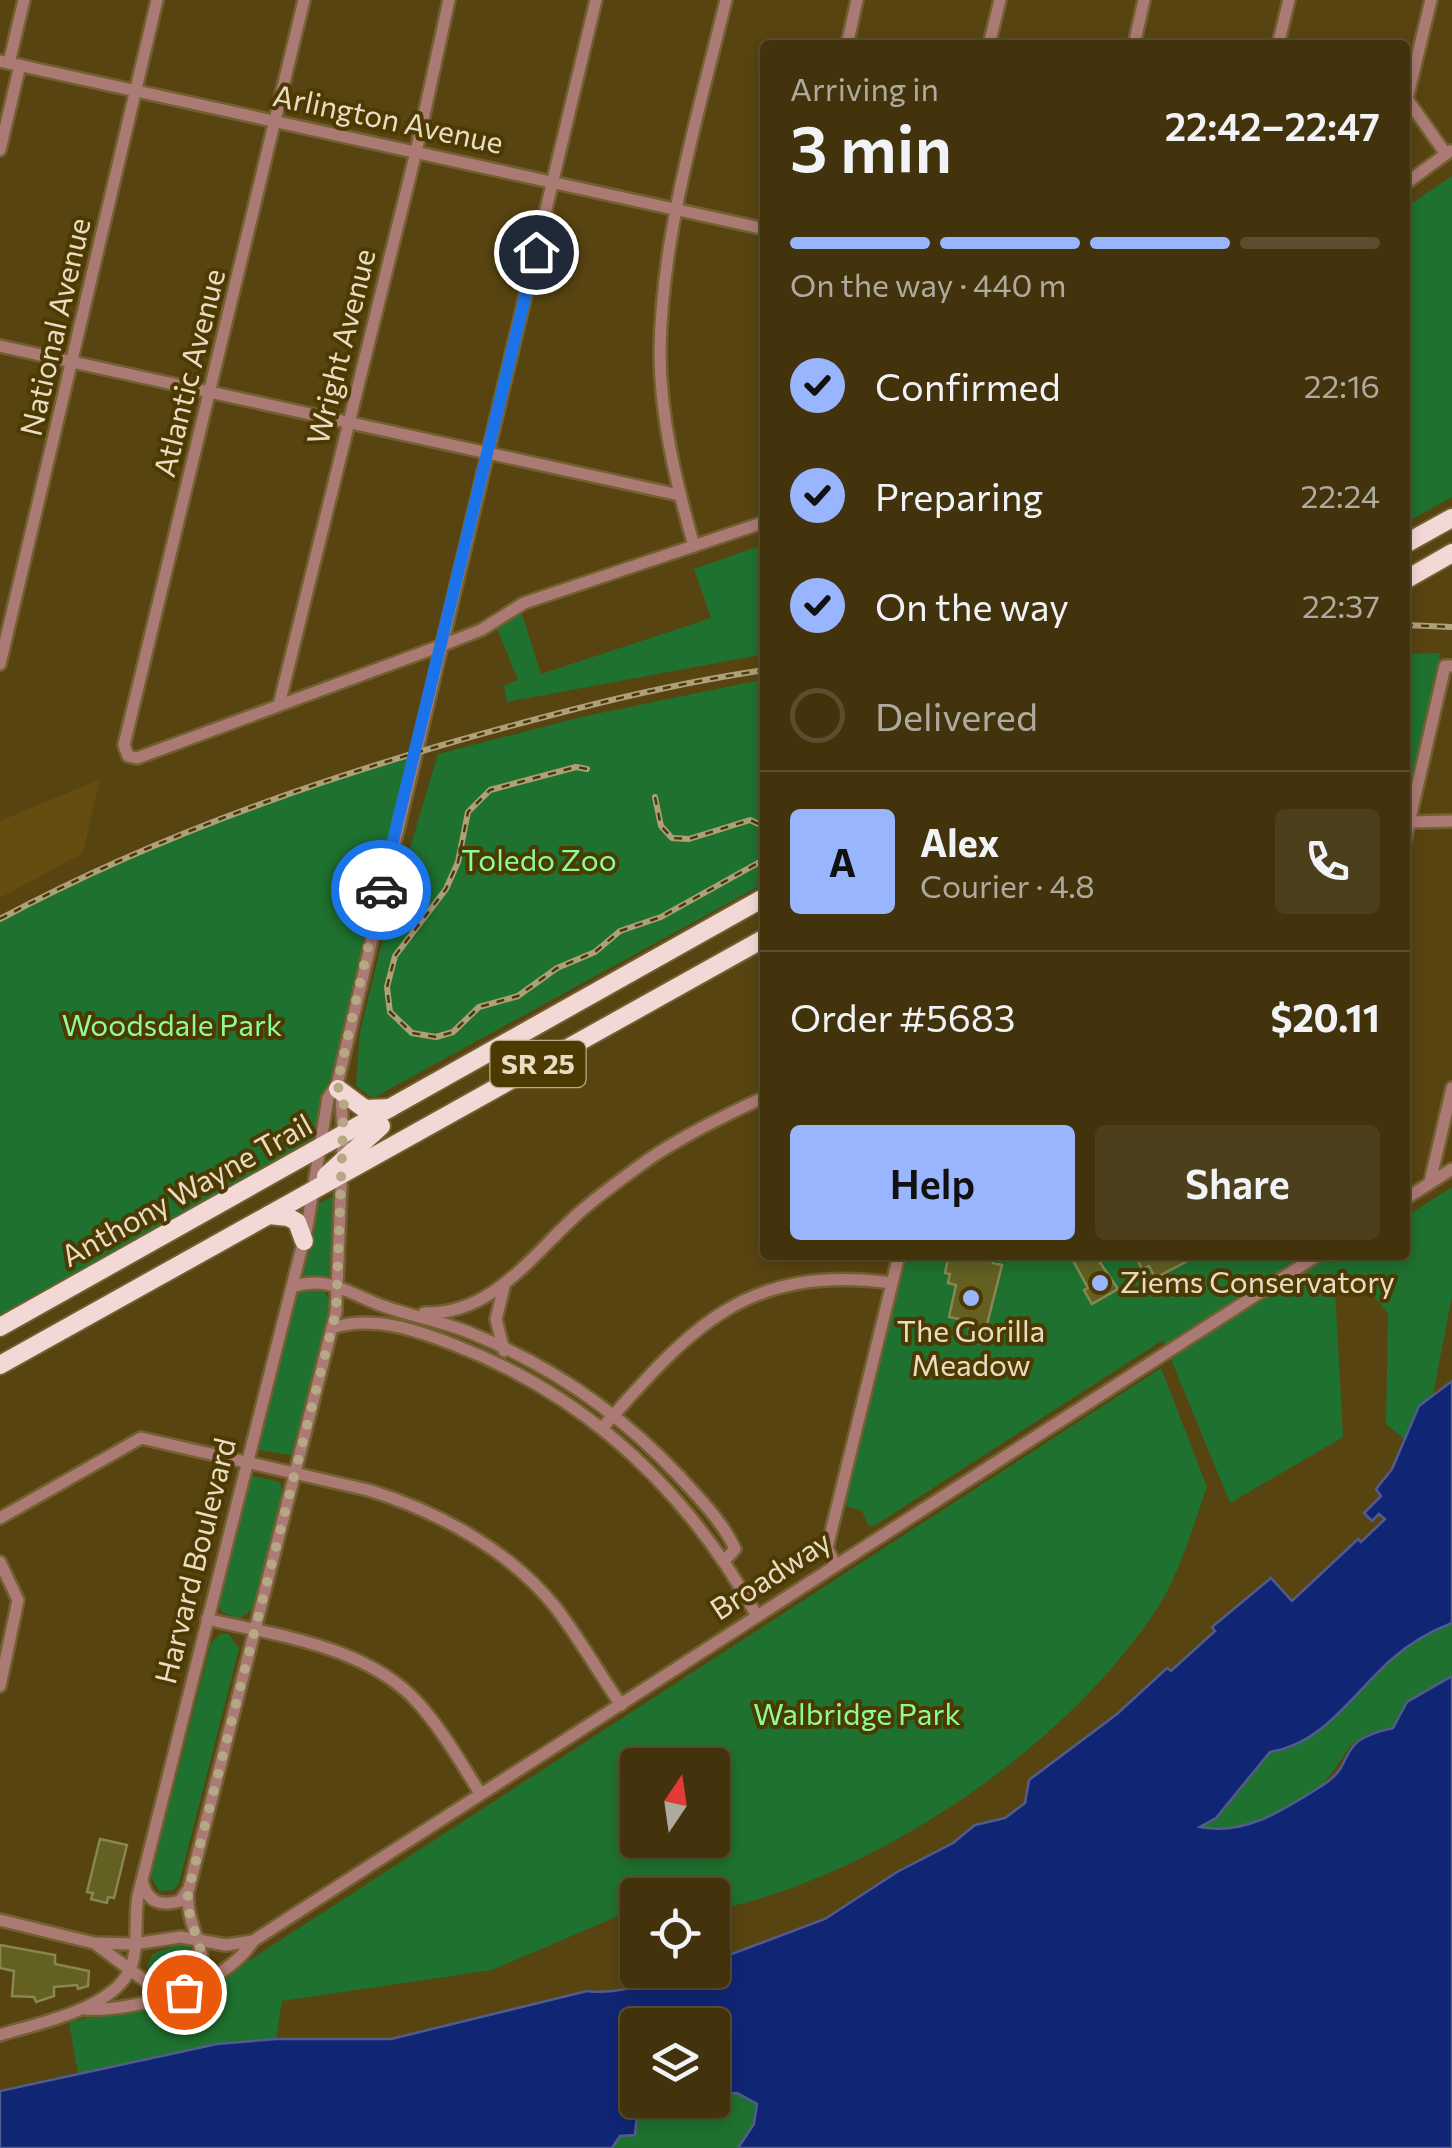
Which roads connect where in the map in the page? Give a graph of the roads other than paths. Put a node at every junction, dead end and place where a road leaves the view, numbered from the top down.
1 (24, 0) edge
2 (158, 0) edge
3 (304, 0) edge
4 (449, 0) edge
5 (596, 0) edge
6 (726, 0) edge
7 (857, 0) edge
8 (1000, 0) edge
9 (1144, 0) edge
10 (1289, 0) edge
11 (1431, 0) edge
12 (847, 40) edge
13 (990, 40) edge
14 (1135, 40) edge
15 (1279, 40) edge
16 (10, 63) edge
17 (1410, 87) edge
18 (137, 91) junction
19 (1410, 103) edge
20 (278, 122) junction
21 (0, 150) edge
22 (416, 152) junction
23 (1449, 152) edge
24 (1410, 180) edge
25 (553, 182) junction
26 (676, 209) junction
27 (760, 228) edge
28 (0, 346) edge
29 (72, 362) junction
30 (210, 392) junction
31 (349, 423) junction
32 (487, 454) junction
33 (680, 495) junction
34 (1452, 518) edge
35 (760, 524) edge
36 (1410, 541) edge
37 (694, 546) junction
38 (1452, 553) edge
39 (1410, 577) edge
40 (440, 646) junction
41 (0, 664) edge
42 (1448, 666) edge
43 (280, 706) junction
44 (1410, 818) edge
45 (1452, 821) edge
46 (1410, 822) edge
47 (760, 900) edge
48 (760, 941) edge
49 (476, 1060) junction
50 (338, 1087) junction
51 (1452, 1088) edge
52 (760, 1098) edge
53 (396, 1107) junction
54 (343, 1137) junction
55 (318, 1148) junction
56 (341, 1167) junction
57 (1452, 1168) edge
58 (1430, 1182) junction
59 (312, 1190) junction
60 (1410, 1196) edge
61 (269, 1215) junction
62 (304, 1242) junction
63 (898, 1260) edge
64 (1308, 1260) edge
65 (892, 1283) junction
66 (505, 1284) junction
67 (338, 1285) junction
68 (292, 1287) junction
69 (405, 1312) junction
70 (0, 1327) edge
71 (396, 1327) junction
72 (332, 1328) junction
73 (505, 1348) junction
74 (498, 1363) junction
75 (0, 1365) edge
76 (614, 1415) junction
77 (603, 1427) junction
78 (246, 1462) junction
79 (293, 1472) junction
80 (0, 1518) edge
81 (725, 1560) junction
82 (0, 1562) edge
83 (835, 1564) junction
84 (756, 1616) junction
85 (207, 1618) junction
86 (254, 1630) junction
87 (0, 1686) edge
88 (621, 1704) junction
89 (480, 1794) junction
90 (142, 1880) junction
91 (189, 1888) junction
92 (0, 1920) edge
93 (194, 1940) junction
94 (254, 1941) junction
95 (94, 1943) junction
96 (134, 1944) junction
97 (131, 1967) junction
98 (199, 1985) junction
99 (184, 1992) junction
100 (85, 2009) junction
101 (0, 2035) edge

1 - 16 street
2 - 18 street, National Avenue
3 - 20 street, Atlantic Avenue
4 - 22 street, Wright Avenue
5 - 25 street
6 - 26 street
7 - 12 street
8 - 13 street
9 - 14 street
10 - 15 street
11 - 17 street
16 - 18 street, Arlington Avenue
16 - 21 street
18 - 20 street, Arlington Avenue
18 - 29 street, National Avenue
19 - 23 street
20 - 22 street, Arlington Avenue
20 - 30 street, Atlantic Avenue
22 - 25 street, Arlington Avenue
22 - 31 street, Wright Avenue
23 - 24 street
25 - 26 street, Arlington Avenue
25 - 32 street
26 - 27 street, Arlington Avenue
26 - 33 street
28 - 29 street
29 - 30 street
29 - 41 street, National Avenue
30 - 31 street
30 - 43 street, Atlantic Avenue
31 - 32 street
31 - 43 street, Wright Avenue
32 - 33 street
32 - 40 street
33 - 37 street
34 - 36 highway
35 - 37 street
37 - 40 street
38 - 39 highway
40 - 43 street
40 - 50 street
42 - 44 street
45 - 46 street
47 - 49 highway, Anthony Wayne Trail / SR 25
48 - 56 highway, Anthony Wayne Trail / SR 25
49 - 53 highway, Anthony Wayne Trail / SR 25
49 - 56 highway
50 - 53 highway
50 - 54 street
50 - 55 street, Harvard Boulevard
51 - 58 street
52 - 66 street
53 - 54 highway, Anthony Wayne Trail / SR 25
54 - 55 highway, Anthony Wayne Trail / SR 25
54 - 56 street
55 - 59 street, Harvard Boulevard
55 - 70 highway, Anthony Wayne Trail / SR 25
56 - 59 highway, Anthony Wayne Trail / SR 25
56 - 67 street
57 - 58 street
58 - 60 street
59 - 61 highway, Anthony Wayne Trail / SR 25
59 - 62 street, Harvard Boulevard
61 - 62 highway
61 - 75 highway, Anthony Wayne Trail / SR 25
62 - 68 street, Harvard Boulevard
63 - 65 street
64 - 83 street, Broadway
65 - 76 street
65 - 83 street
66 - 69 street
66 - 73 street
67 - 68 street
67 - 69 street
67 - 72 street
68 - 78 street, Harvard Boulevard
69 - 71 street
69 - 73 street
71 - 72 street
71 - 74 street
72 - 79 street
73 - 74 street
73 - 76 street
74 - 77 street
76 - 77 street
76 - 81 street
77 - 81 street
78 - 79 street
78 - 80 street
78 - 85 street, Harvard Boulevard
79 - 86 street
79 - 88 street
81 - 84 street
82 - 87 street
83 - 84 street, Broadway
84 - 88 street, Broadway
85 - 86 street
85 - 90 street, Harvard Boulevard
86 - 89 street
86 - 91 street
88 - 89 street, Broadway
89 - 94 street, Broadway
90 - 91 street
90 - 96 street, Harvard Boulevard
91 - 93 street
92 - 95 street
93 - 94 street
93 - 96 street
93 - 98 street
94 - 98 street, Broadway
95 - 96 street
95 - 97 street
96 - 97 street
97 - 99 street
97 - 100 street
98 - 99 street
99 - 100 street
100 - 101 street

